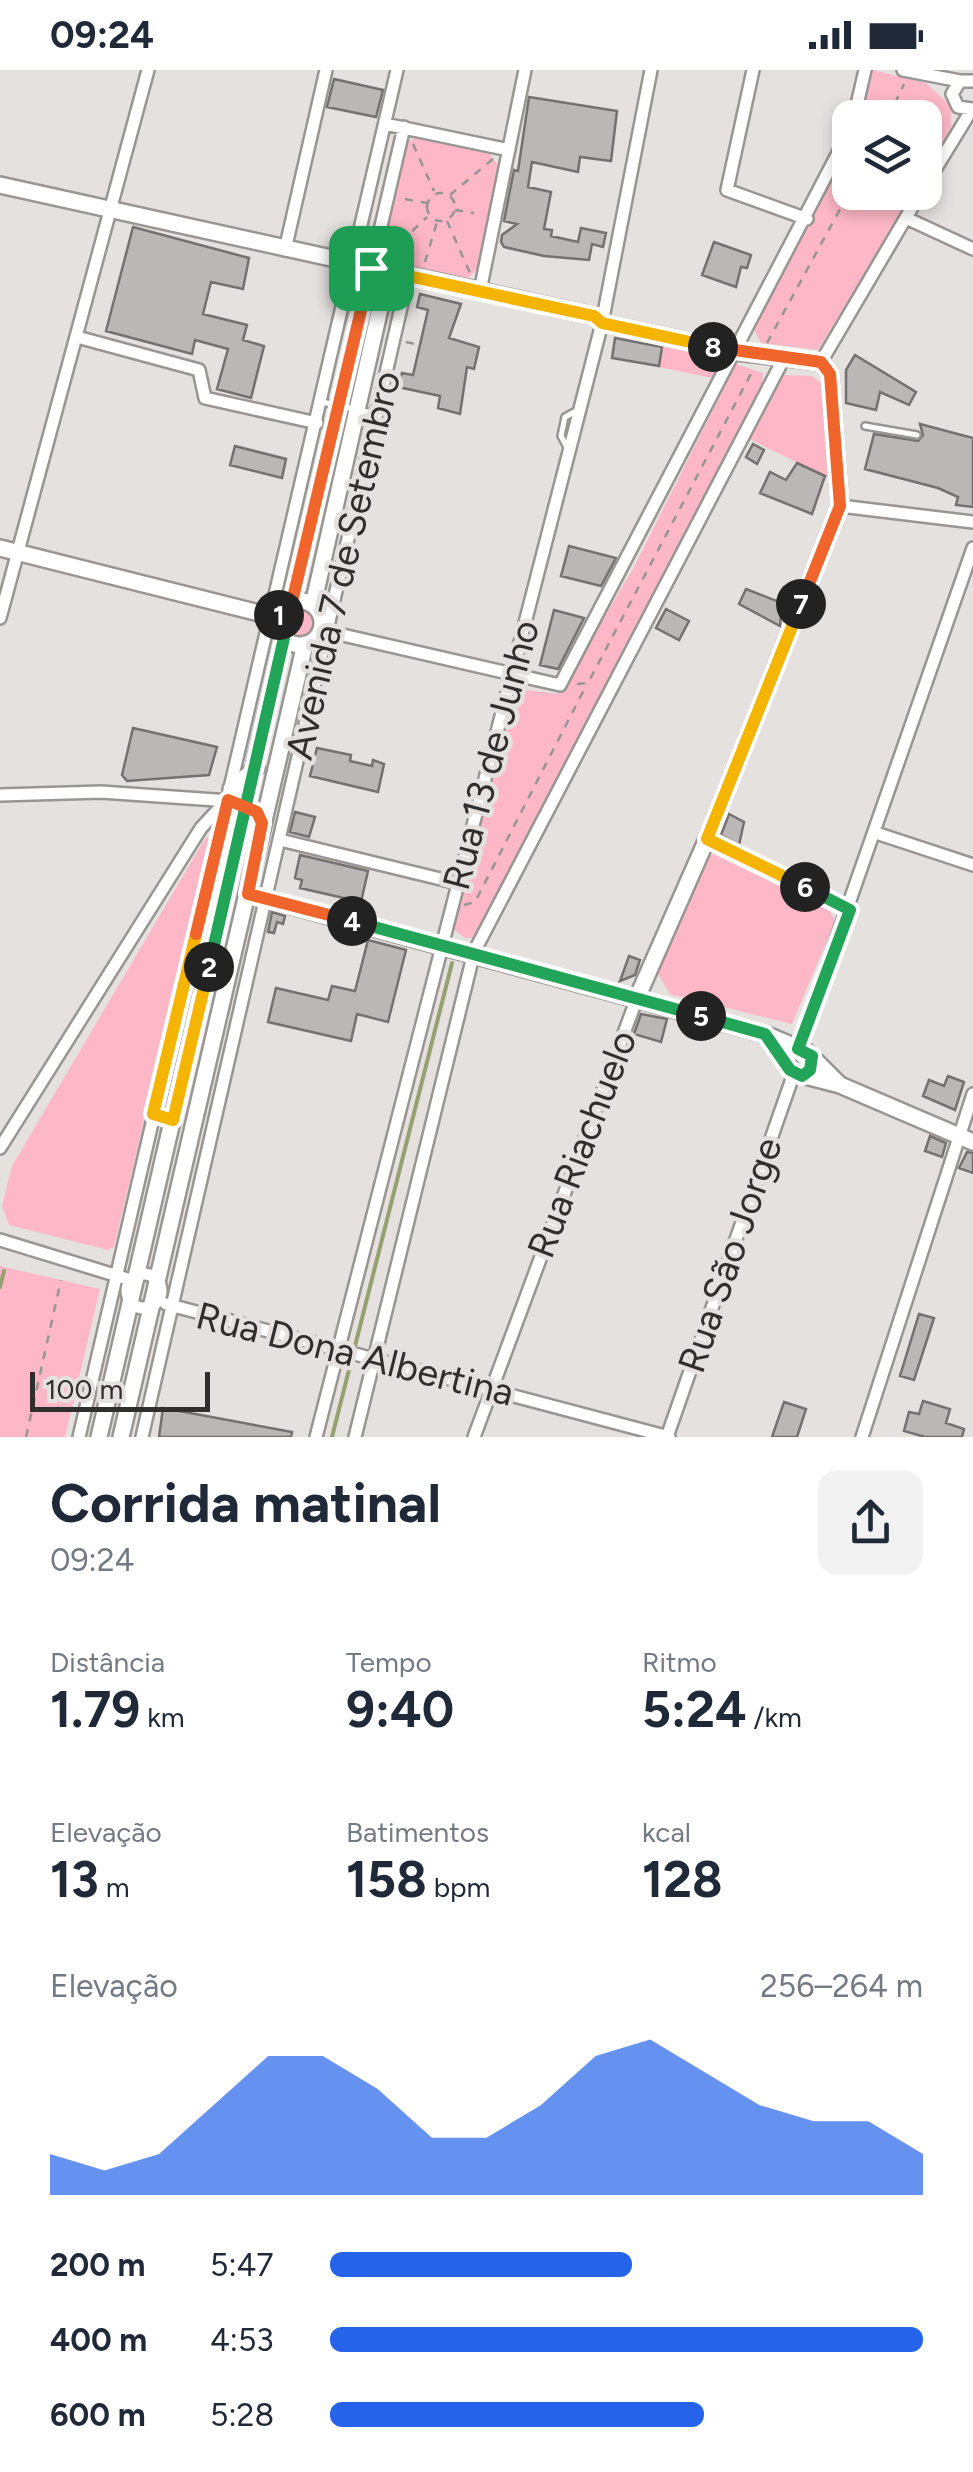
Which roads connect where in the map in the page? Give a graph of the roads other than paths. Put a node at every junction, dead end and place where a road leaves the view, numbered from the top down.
1 (148, 70) edge
2 (326, 70) edge
3 (397, 70) edge
4 (526, 70) edge
5 (651, 70) edge
6 (753, 70) edge
7 (865, 70) edge
8 (910, 74) edge
9 (962, 84) edge
10 (858, 100) edge
11 (958, 107) junction
12 (972, 109) edge
13 (385, 124) junction
14 (958, 132) junction
15 (407, 133) junction
16 (509, 150) junction
17 (942, 158) edge
18 (832, 167) edge
19 (0, 184) edge
20 (112, 209) junction
21 (911, 210) edge
22 (906, 218) junction
23 (807, 219) junction
24 (973, 249) edge
25 (286, 250) junction
26 (353, 265) junction
27 (381, 266) junction
28 (416, 274) junction
29 (480, 291) junction
30 (602, 323) junction
31 (340, 324) junction
32 (358, 328) junction
33 (376, 332) junction
34 (77, 337) junction
35 (399, 339) junction
36 (737, 352) junction
37 (784, 358) junction
38 (821, 362) junction
39 (322, 402) junction
40 (340, 406) junction
41 (358, 410) junction
42 (377, 414) junction
43 (317, 424) junction
44 (865, 426) dead end
45 (916, 434) dead end
46 (297, 505) junction
47 (840, 506) junction
48 (316, 510) junction
49 (334, 514) junction
50 (354, 518) junction
51 (973, 522) edge
52 (0, 548) edge
53 (973, 548) edge
54 (17, 551) junction
55 (957, 591) junction
56 (973, 595) edge
57 (292, 602) junction
58 (314, 605) junction
59 (275, 615) junction
60 (0, 618) edge
61 (325, 630) junction
62 (284, 638) junction
63 (305, 644) junction
64 (515, 673) junction
65 (256, 768) junction
66 (229, 794) junction
67 (0, 795) edge
68 (248, 807) junction
69 (262, 823) junction
70 (876, 833) junction
71 (707, 839) junction
72 (280, 840) junction
73 (973, 865) edge
74 (457, 883) junction
75 (248, 894) junction
76 (265, 898) junction
77 (850, 910) junction
78 (440, 943) junction
79 (474, 952) junction
80 (637, 998) junction
81 (765, 1034) junction
82 (805, 1052) junction
83 (794, 1071) junction
84 (840, 1085) junction
85 (973, 1094) edge
86 (153, 1114) junction
87 (173, 1120) junction
88 (192, 1124) junction
89 (212, 1128) junction
90 (965, 1139) edge
91 (0, 1148) edge
92 (0, 1240) edge
93 (116, 1272) junction
94 (133, 1278) junction
95 (157, 1280) junction
96 (130, 1301) junction
97 (160, 1304) junction
98 (338, 1348) junction
99 (373, 1358) junction
100 (490, 1389) junction
101 (79, 1437) edge
102 (99, 1437) edge
103 (121, 1437) edge
104 (142, 1437) edge
105 (316, 1437) edge
106 (354, 1437) edge
107 (474, 1437) edge
108 (667, 1437) edge
109 (862, 1437) edge

1 - 20 street
2 - 25 street
3 - 13 street, Avenida 7 de Setembro
4 - 16 street
5 - 30 street, Rua 13 de Junho
6 - 23 street
7 - 10 street
8 - 9 street
9 - 11 street
11 - 12 street
11 - 14 street
12 - 14 street
13 - 15 street
13 - 26 street, Avenida 7 de Setembro
14 - 17 street
15 - 16 street
15 - 27 street
16 - 29 street
18 - 23 street
19 - 20 main road
20 - 25 main road
20 - 34 street
21 - 22 street
22 - 24 street
22 - 38 street
23 - 36 street
25 - 26 main road
26 - 27 main road
26 - 31 street, Avenida 7 de Setembro
27 - 28 main road
27 - 32 main road, Avenida 7 de Setembro
27 - 33 main road, Avenida 7 de Setembro
28 - 29 main road
28 - 35 street, Avenida 7 de Setembro
29 - 30 main road
30 - 36 main road
30 - 64 street, Rua 13 de Junho
31 - 32 lane
31 - 39 street, Avenida 7 de Setembro
32 - 40 main road, Avenida 7 de Setembro
33 - 35 lane
33 - 41 main road, Avenida 7 de Setembro
34 - 43 street
34 - 54 street
35 - 42 street, Avenida 7 de Setembro
36 - 37 main road
36 - 64 street
37 - 38 main road
37 - 79 street
38 - 47 main road, Rua Riachuelo
39 - 40 lane
39 - 43 street, Avenida 7 de Setembro
40 - 41 lane
40 - 48 main road, Avenida 7 de Setembro
41 - 42 lane
41 - 49 main road, Avenida 7 de Setembro
42 - 50 street, Avenida 7 de Setembro
43 - 46 street, Avenida 7 de Setembro
44 - 45 lane
46 - 48 lane
46 - 59 street, Avenida 7 de Setembro
47 - 51 street
47 - 71 main road, Rua Riachuelo
48 - 57 main road, Avenida 7 de Setembro
49 - 50 lane
49 - 58 main road, Avenida 7 de Setembro
50 - 61 street, Avenida 7 de Setembro
52 - 54 main road
53 - 55 street
54 - 59 main road
54 - 60 street
55 - 56 street
55 - 70 street
57 - 58 main road
57 - 59 main road
58 - 61 main road
59 - 62 main road
59 - 66 street, Avenida 7 de Setembro
61 - 63 main road
61 - 64 street
61 - 72 street, Avenida 7 de Setembro
62 - 63 main road
62 - 65 main road, Avenida 7 de Setembro
63 - 69 main road, Avenida 7 de Setembro
64 - 74 street, Rua 13 de Junho
65 - 66 main road
65 - 68 main road, Avenida 7 de Setembro
66 - 67 street
66 - 68 street
66 - 86 street, Avenida 7 de Setembro
66 - 91 street
68 - 69 main road
68 - 87 main road, Avenida 7 de Setembro
69 - 75 main road, Avenida 7 de Setembro
70 - 73 street
70 - 77 street
71 - 77 street
71 - 80 main road, Rua Riachuelo
72 - 74 street
72 - 76 street, Avenida 7 de Setembro
74 - 78 street, Rua 13 de Junho
75 - 76 main road
75 - 88 main road, Avenida 7 de Setembro
76 - 78 main road
76 - 89 street, Avenida 7 de Setembro
77 - 82 street
78 - 79 main road
78 - 98 street, Rua 13 de Junho
79 - 80 main road
79 - 99 street
80 - 81 main road
80 - 100 street, Rua Riachuelo
81 - 82 main road
81 - 83 main road
82 - 83 main road
82 - 83 main road
82 - 84 main road
83 - 84 main road
83 - 108 street, Rua São Jorge
84 - 90 main road
85 - 90 street
86 - 87 street
86 - 93 street, Avenida 7 de Setembro
87 - 94 main road, Avenida 7 de Setembro
88 - 89 street
88 - 95 main road, Avenida 7 de Setembro
89 - 97 street, Avenida 7 de Setembro
90 - 109 street
92 - 93 street
93 - 94 street
93 - 101 street, Avenida 7 de Setembro
94 - 95 street
94 - 96 main road, Avenida 7 de Setembro
95 - 97 main road, Avenida 7 de Setembro
96 - 97 street
96 - 102 main road, Avenida 7 de Setembro
97 - 98 street, Rua Dona Albertina
97 - 103 main road, Avenida 7 de Setembro
97 - 104 street, Avenida 7 de Setembro
98 - 99 street, Rua Dona Albertina
98 - 105 street, Rua 13 de Junho
99 - 100 street, Rua Dona Albertina
99 - 106 street
100 - 107 street, Rua Riachuelo
100 - 108 street, Rua Dona Albertina

